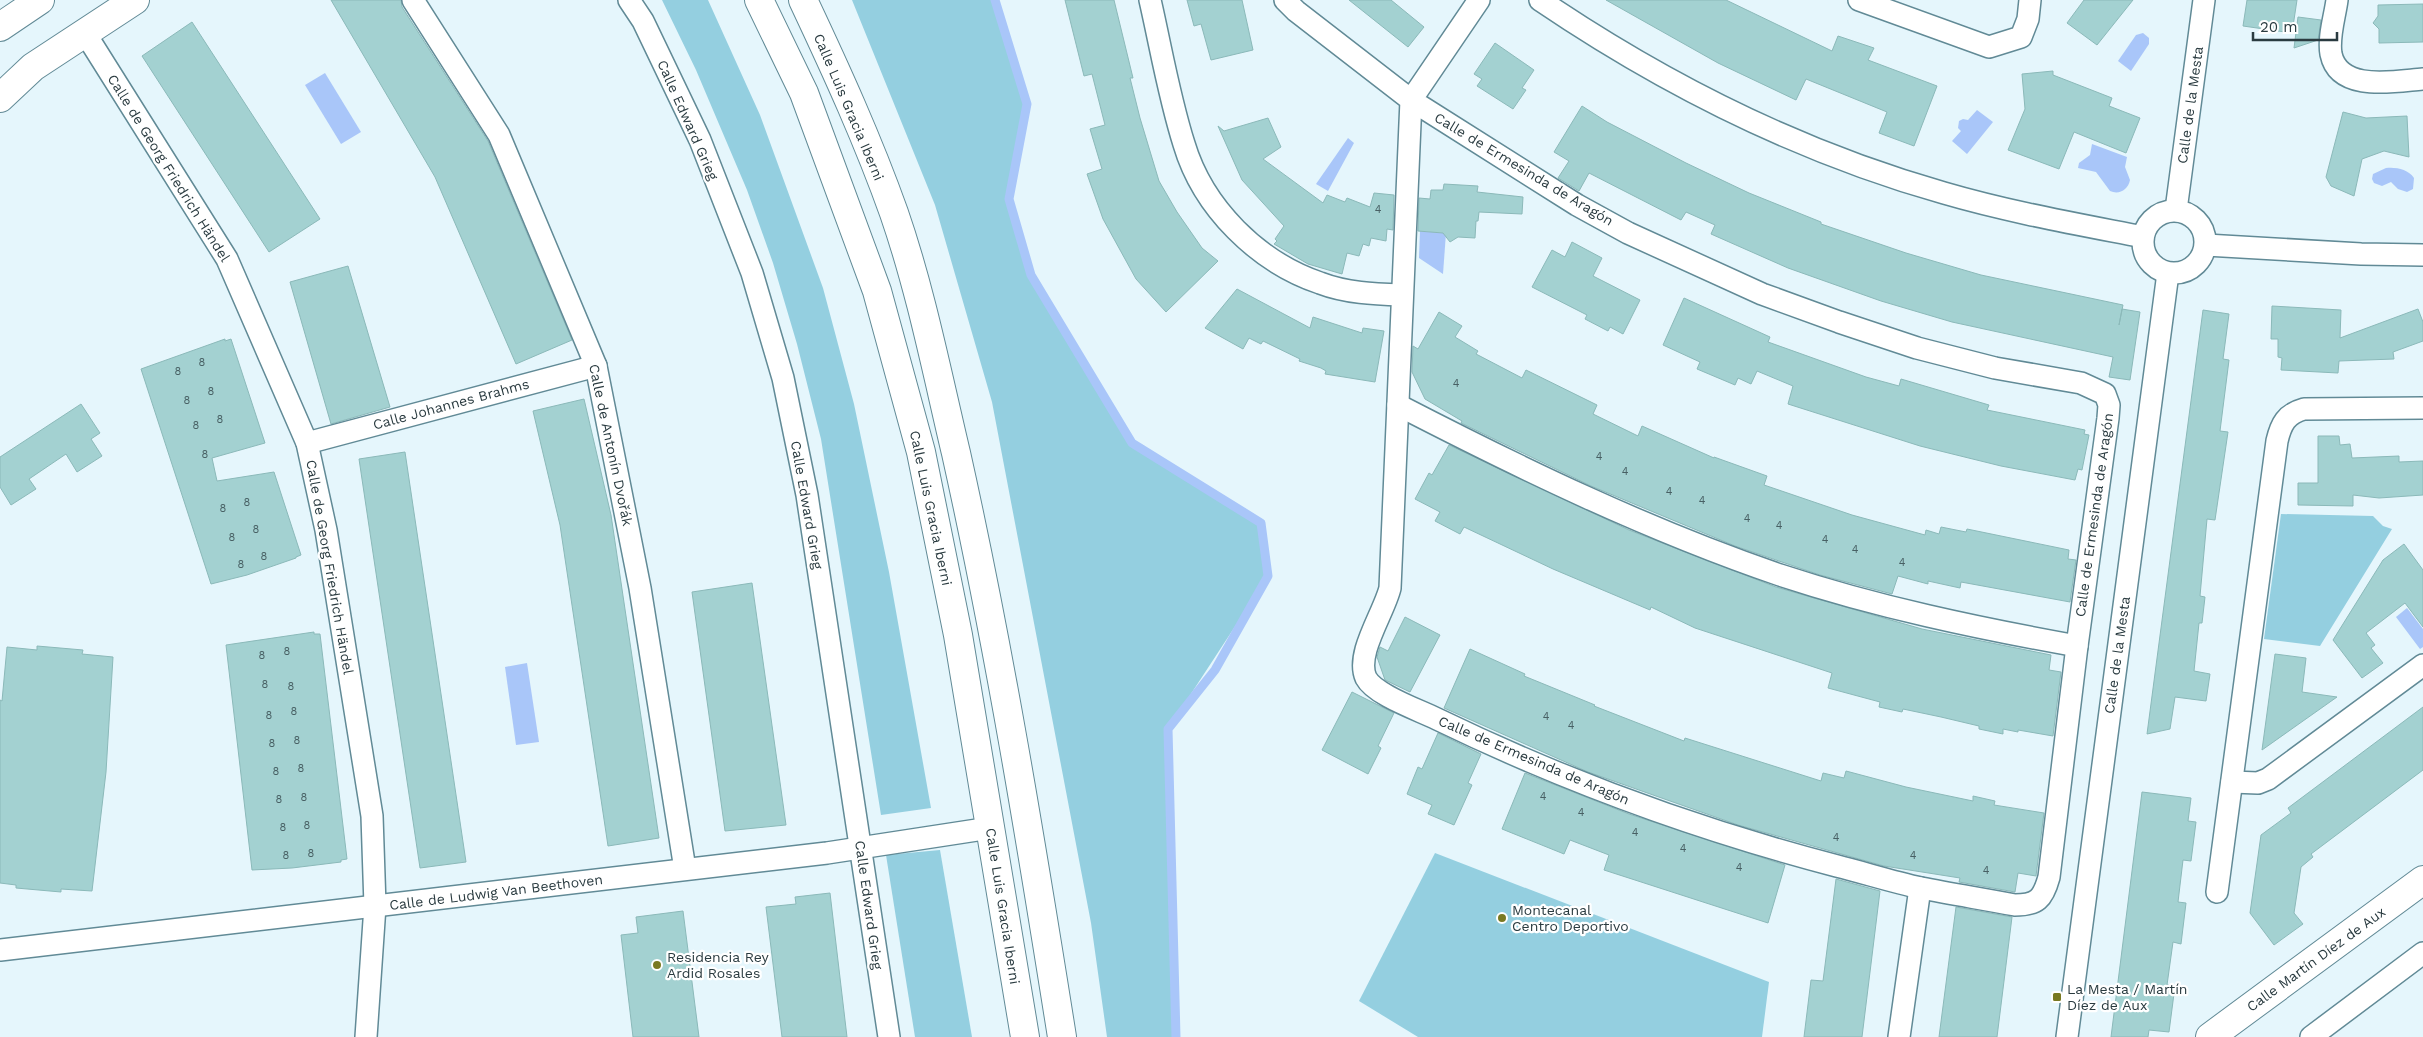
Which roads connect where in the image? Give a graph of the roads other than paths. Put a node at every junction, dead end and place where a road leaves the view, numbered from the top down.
1 (40, 0) edge
2 (135, 0) edge
3 (413, 0) edge
4 (629, 0) edge
5 (759, 0) edge
6 (803, 0) edge
7 (1150, 0) edge
8 (1285, 0) edge
9 (1479, 0) edge
10 (1540, 0) edge
11 (1859, 0) edge
12 (2030, 0) edge
13 (2204, 0) edge
14 (2337, 0) edge
15 (0, 27) edge
16 (85, 33) junction
17 (2423, 80) edge
18 (0, 98) edge
19 (1411, 100) junction
20 (2176, 210) junction
21 (2143, 237) junction
22 (2206, 244) junction
23 (2423, 255) edge
24 (2168, 273) junction
25 (1402, 294) junction
26 (596, 366) junction
27 (1398, 405) junction
28 (2423, 408) edge
29 (307, 443) junction
30 (2077, 646) junction
31 (2423, 665) edge
32 (2232, 782) junction
33 (990, 828) junction
34 (860, 848) junction
35 (685, 869) junction
36 (2423, 880) edge
37 (1920, 888) junction
38 (2217, 892) dead end
39 (376, 906) junction
40 (0, 950) edge
41 (2423, 953) edge
42 (366, 1037) edge
43 (889, 1037) edge
44 (1025, 1037) edge
45 (1062, 1037) edge
46 (1899, 1037) edge
47 (2067, 1037) edge
48 (2210, 1037) edge
49 (2311, 1037) edge

1 - 15 main road
2 - 16 main road
3 - 26 street, Calle de Antonín Dvořák
4 - 34 street, Calle Edward Grieg
5 - 33 main road, Calle Luis Gracia Iberni
6 - 45 main road, Calle Luis Gracia Iberni
7 - 25 street
8 - 19 street, Calle de Ermesinda de Aragón
9 - 19 street
10 - 21 street
11 - 12 street
13 - 20 street, Calle de la Mesta
14 - 17 street
16 - 18 main road
16 - 29 street, Calle de Georg Friedrich Händel
19 - 25 street, Calle de Ermesinda de Aragón
19 - 30 street, Calle de Ermesinda de Aragón
20 - 21 street
20 - 22 street
21 - 24 street
22 - 23 street
22 - 24 street
24 - 47 street, Calle de la Mesta
25 - 27 street, Calle de Ermesinda de Aragón
26 - 29 street, Calle Johannes Brahms
26 - 35 street, Calle de Antonín Dvořák
27 - 30 street
27 - 37 street, Calle de Ermesinda de Aragón
28 - 32 street
29 - 39 street, Calle de Georg Friedrich Händel
30 - 37 street, Calle de Ermesinda de Aragón
31 - 32 street
32 - 38 street
33 - 34 street, Calle de Ludwig Van Beethoven
33 - 44 main road, Calle Luis Gracia Iberni
34 - 35 street, Calle de Ludwig Van Beethoven
34 - 43 street, Calle Edward Grieg
35 - 39 street, Calle de Ludwig Van Beethoven
36 - 48 main road, Calle Martín Díez de Aux
37 - 46 street
39 - 40 street, Calle de Ludwig Van Beethoven
39 - 42 street, Calle de Georg Friedrich Händel
41 - 49 street

